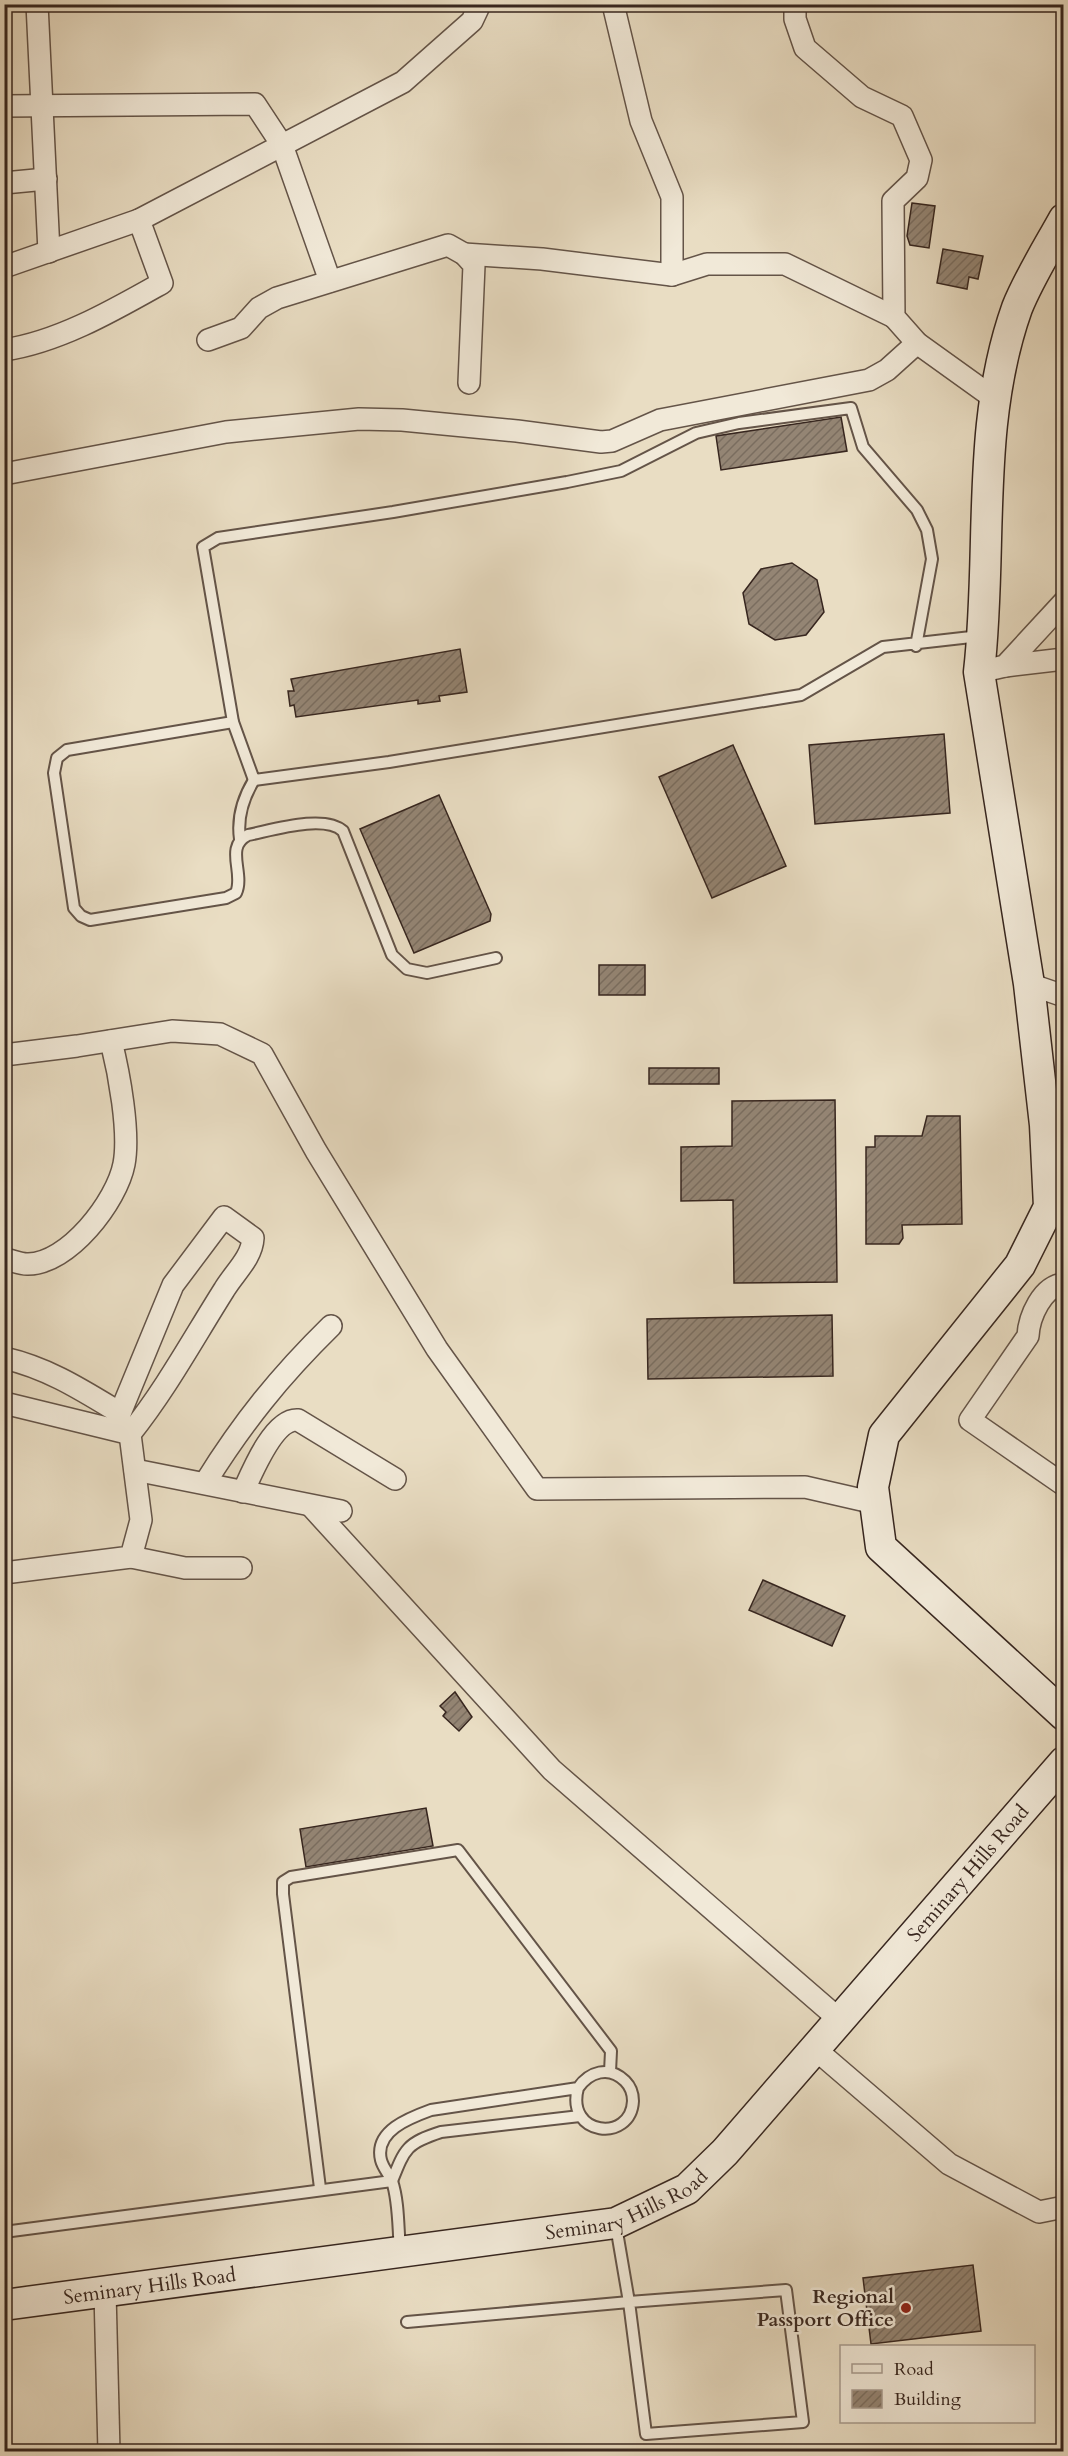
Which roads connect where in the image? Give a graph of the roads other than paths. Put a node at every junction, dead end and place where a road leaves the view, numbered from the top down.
1 (37, 4) edge
2 (480, 4) edge
3 (614, 4) edge
4 (795, 4) edge
5 (43, 105) junction
6 (4, 106) edge
7 (282, 145) junction
8 (46, 179) junction
9 (4, 183) edge
10 (1064, 219) edge
11 (139, 220) junction
12 (49, 252) junction
13 (464, 254) junction
14 (4, 267) edge
15 (672, 275) junction
16 (330, 281) junction
17 (894, 317) junction
18 (208, 340) dead end
19 (917, 343) junction
20 (4, 350) edge
21 (469, 383) dead end
22 (995, 399) junction
23 (4, 474) edge
24 (1064, 602) edge
25 (983, 636) junction
26 (916, 646) junction
27 (1064, 659) edge
28 (992, 669) junction
29 (233, 722) junction
30 (254, 780) junction
31 (240, 839) junction
32 (496, 958) dead end
33 (1029, 984) junction
34 (1064, 996) edge
35 (111, 1041) junction
36 (4, 1055) edge
37 (1056, 1204) edge
38 (4, 1259) edge
39 (1064, 1284) edge
40 (331, 1326) dead end
41 (4, 1358) edge
42 (4, 1403) edge
43 (121, 1425) junction
44 (135, 1470) junction
45 (394, 1479) dead end
46 (205, 1483) junction
47 (1064, 1485) edge
48 (243, 1492) junction
49 (875, 1503) junction
50 (311, 1506) junction
51 (341, 1512) dead end
52 (130, 1557) junction
53 (241, 1568) dead end
54 (4, 1573) edge
55 (1064, 1715) edge
56 (1064, 1762) edge
57 (840, 2019) junction
58 (815, 2049) junction
59 (610, 2072) junction
60 (578, 2088) junction
61 (580, 2116) junction
62 (392, 2181) junction
63 (320, 2188) junction
64 (1064, 2206) edge
65 (616, 2223) junction
66 (4, 2232) edge
67 (400, 2250) junction
68 (105, 2292) junction
69 (629, 2302) junction
70 (4, 2305) edge
71 (406, 2322) dead end
72 (110, 2451) edge

1 - 5 street
2 - 7 street
3 - 15 street
4 - 17 street
5 - 6 street
5 - 7 street
5 - 8 street
7 - 11 street
7 - 16 street
8 - 9 street
8 - 12 street
10 - 22 street
11 - 12 street
11 - 20 street
12 - 14 street
13 - 15 street
13 - 16 street
13 - 21 street
15 - 17 street
16 - 18 street
17 - 19 street
19 - 22 street
19 - 23 street
22 - 25 street
24 - 28 street
25 - 26 lane
25 - 28 street
26 - 29 lane
26 - 30 lane
27 - 28 street
28 - 33 street
29 - 30 lane
29 - 31 lane
30 - 31 lane
31 - 32 lane
33 - 34 street
33 - 37 street
35 - 36 street
35 - 38 street
35 - 49 street
37 - 49 street
39 - 47 street
40 - 46 street
41 - 43 street
42 - 43 street
43 - 43 street
43 - 44 street
44 - 46 street
44 - 52 street
45 - 48 street
46 - 48 street
48 - 50 street
49 - 55 street
50 - 51 street
50 - 57 street
52 - 53 street
52 - 54 street
56 - 57 street, Seminary Hills Road
57 - 58 street, Seminary Hills Road
58 - 64 street
58 - 65 street, Seminary Hills Road
59 - 60 lane
59 - 61 lane
59 - 63 lane
60 - 61 lane
60 - 62 lane
61 - 62 lane
62 - 63 lane
62 - 67 lane
63 - 66 lane
65 - 67 street, Seminary Hills Road
65 - 69 lane
67 - 68 street, Seminary Hills Road
68 - 70 street, Seminary Hills Road
68 - 72 street
69 - 69 lane
69 - 71 lane

